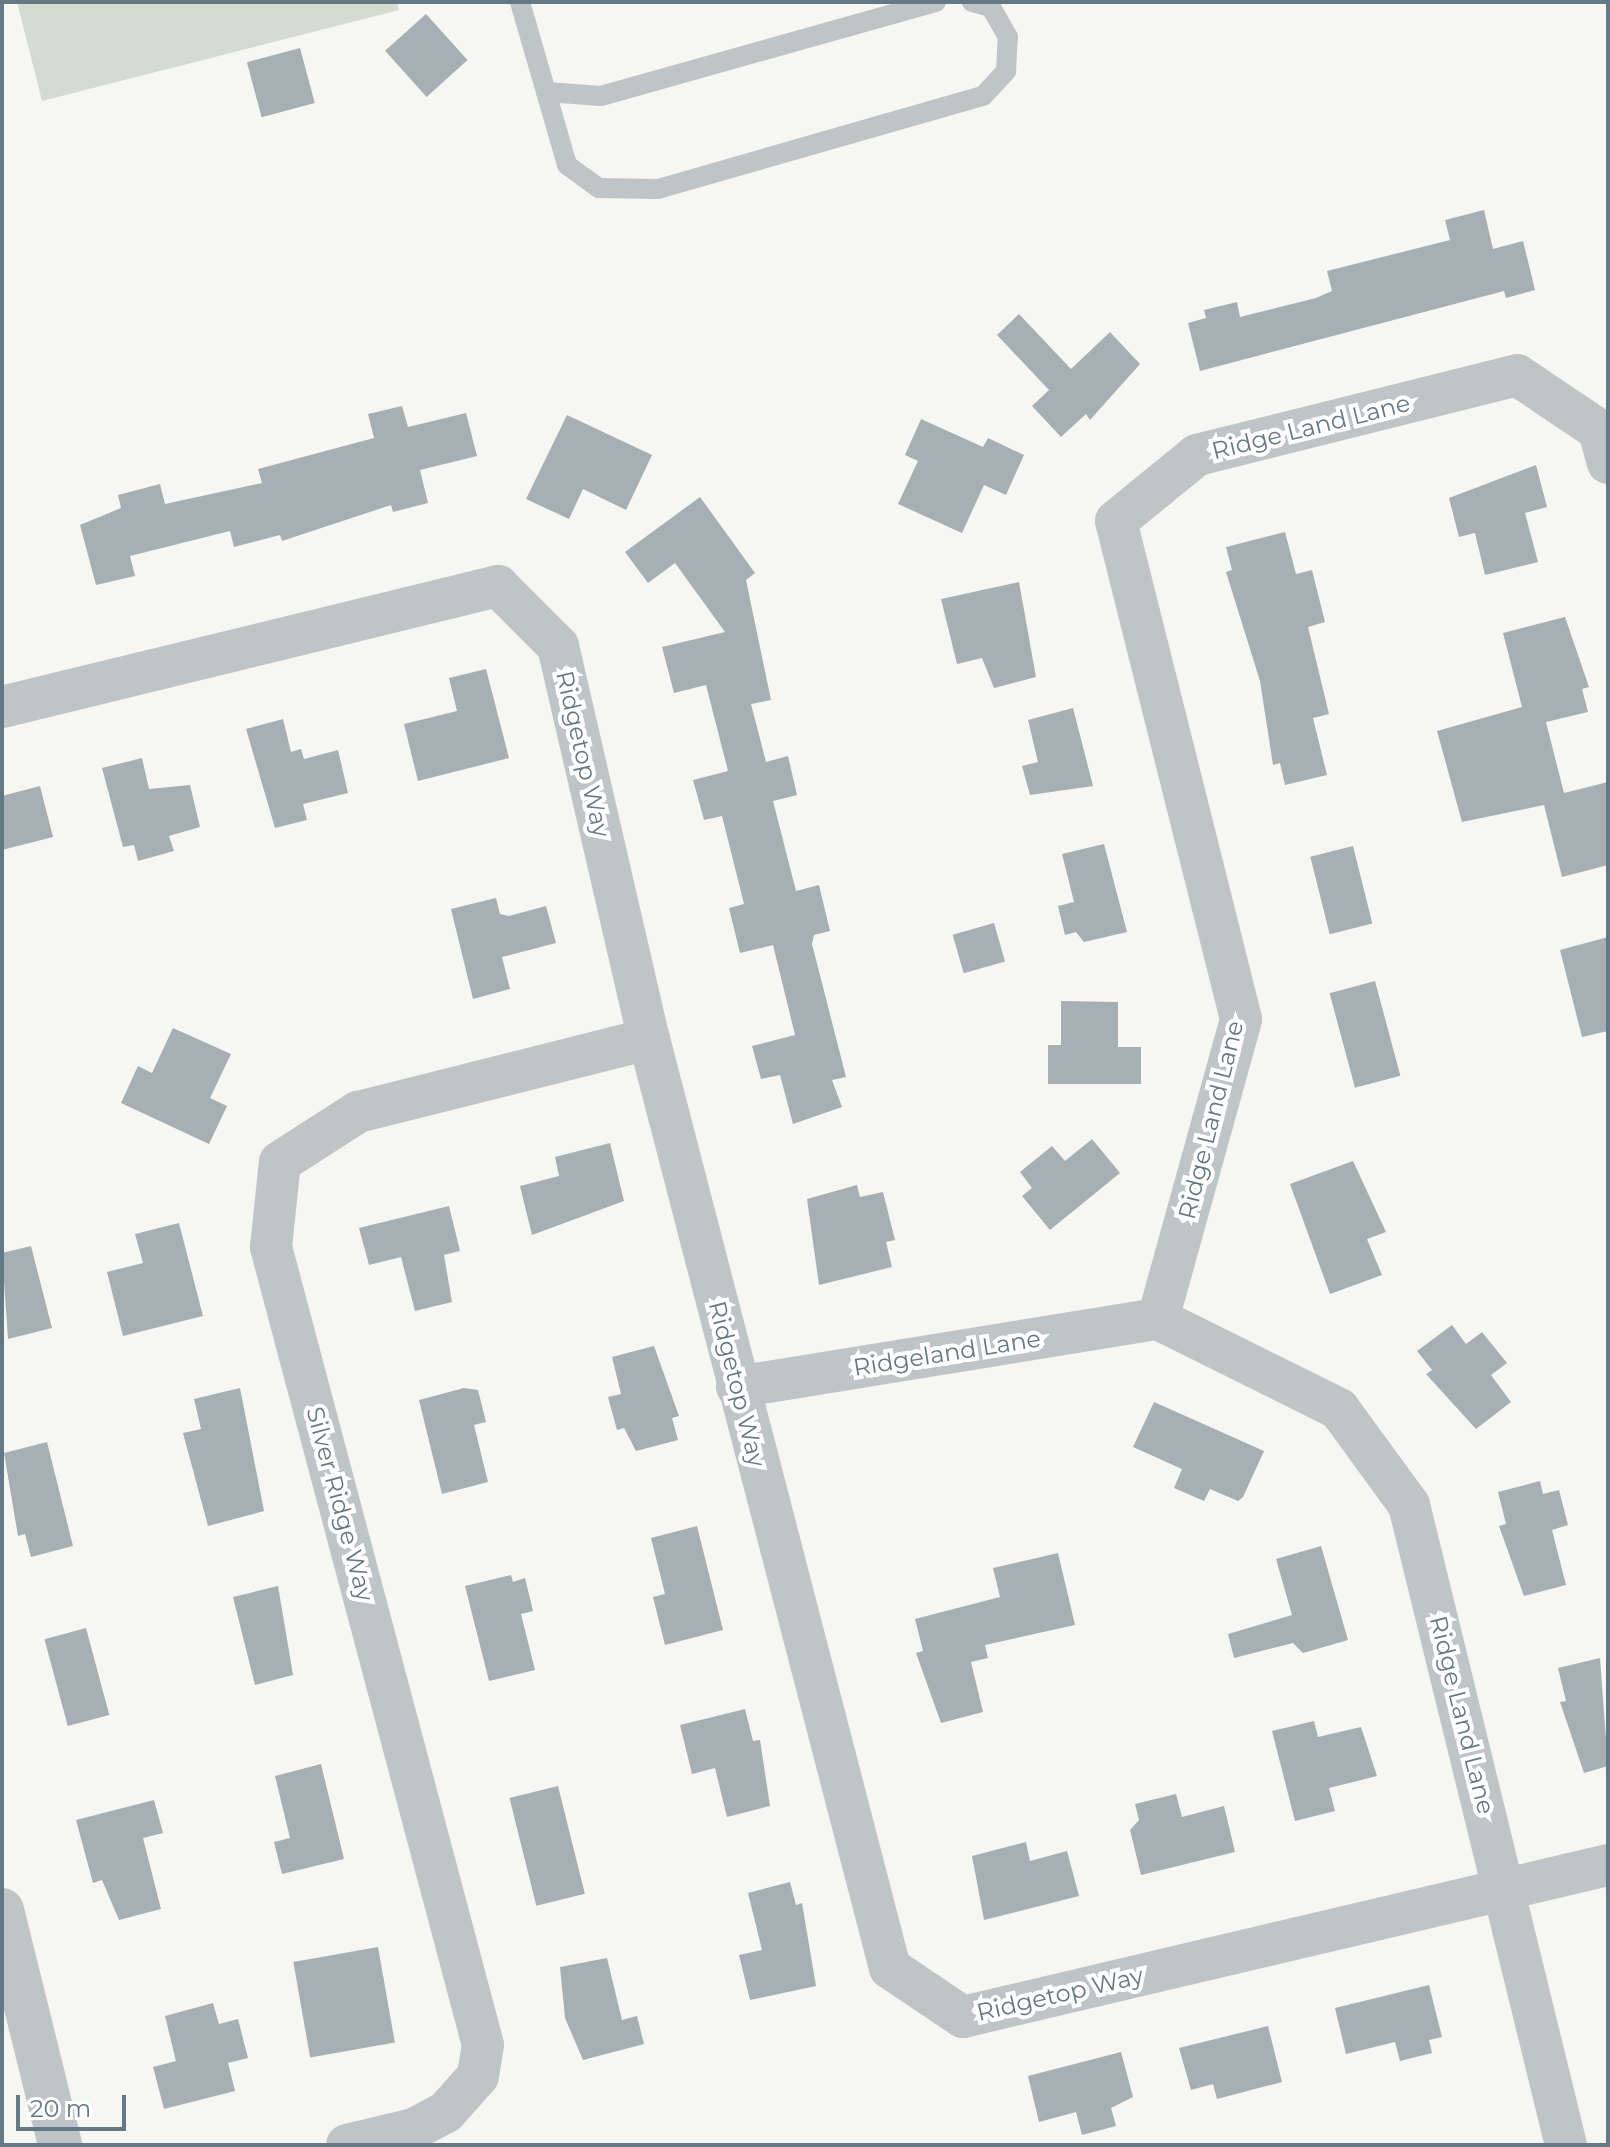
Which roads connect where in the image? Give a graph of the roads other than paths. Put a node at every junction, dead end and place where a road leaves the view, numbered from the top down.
1 (520, 2) edge
2 (936, 2) edge
3 (972, 2) edge
4 (546, 92) junction
5 (1608, 463) edge
6 (2, 707) edge
7 (649, 1039) junction
8 (1158, 1319) junction
9 (737, 1387) junction
10 (1608, 1865) edge
11 (1505, 1889) junction
12 (2, 1910) edge
13 (60, 2145) edge
14 (347, 2145) edge
15 (1566, 2145) edge

1 - 4 lane
2 - 4 lane
3 - 4 lane
5 - 8 street, Ridge Land Lane
6 - 7 street, Ridgetop Way
7 - 9 street, Ridgetop Way
7 - 14 street, Silver Ridge Way
8 - 9 street, Ridgeland Lane
8 - 11 street, Ridge Land Lane
9 - 11 street, Ridgetop Way
10 - 11 street, Ridgetop Way
11 - 15 street, Ridge Land Lane
12 - 13 street

